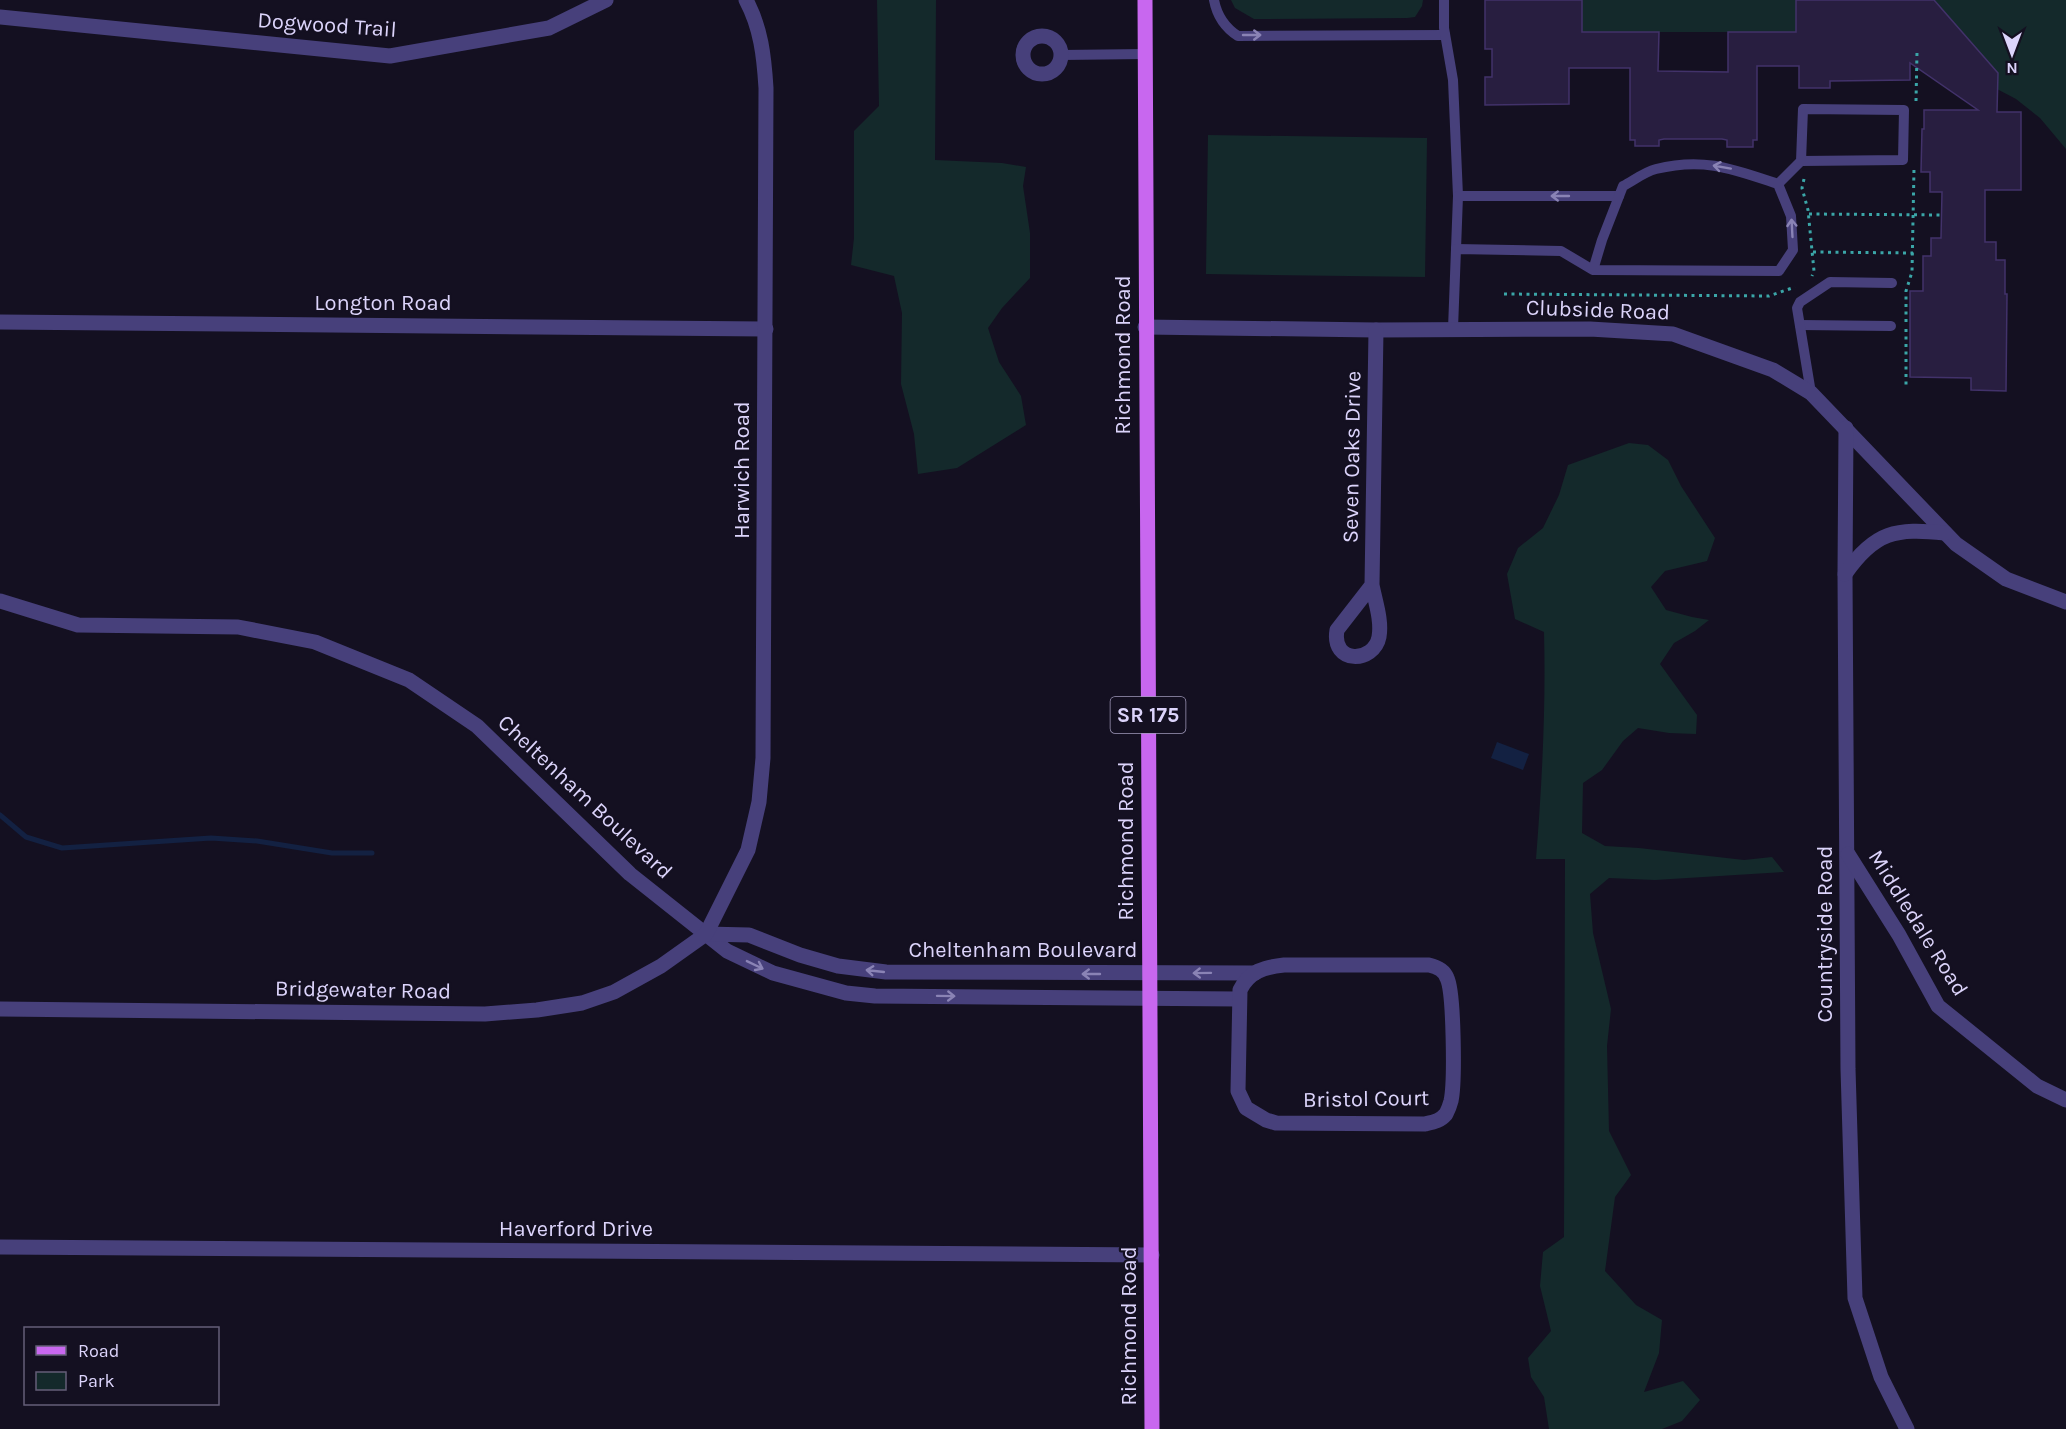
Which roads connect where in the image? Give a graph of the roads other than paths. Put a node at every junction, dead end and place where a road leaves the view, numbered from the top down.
1 (606, 0) edge
2 (746, 0) edge
3 (1145, 0) edge
4 (1214, 0) edge
5 (1444, 0) edge
6 (0, 17) edge
7 (1445, 35) junction
8 (1145, 54) junction
9 (1060, 55) dead end
10 (1801, 161) junction
11 (1778, 184) junction
12 (1458, 196) junction
13 (1619, 196) junction
14 (1456, 249) junction
15 (1593, 270) junction
16 (1892, 283) dead end
17 (0, 322) edge
18 (1800, 325) junction
19 (1891, 326) dead end
20 (1145, 327) junction
21 (766, 329) junction
22 (1453, 329) junction
23 (1376, 330) junction
24 (1811, 393) junction
25 (1846, 428) junction
26 (1946, 533) junction
27 (1845, 574) junction
28 (1372, 585) dead end
29 (0, 601) edge
30 (2066, 602) edge
31 (1848, 854) junction
32 (706, 934) junction
33 (1255, 973) junction
34 (1149, 974) junction
35 (1150, 999) junction
36 (1238, 999) junction
37 (0, 1009) edge
38 (2066, 1100) edge
39 (0, 1247) edge
40 (1152, 1255) junction
41 (1152, 1429) edge
42 (1907, 1429) edge

1 - 6 street, Dogwood Trail
2 - 21 street, Harwich Road
3 - 8 main road, Richmond Road / SR 175
4 -> 7 lane
5 - 7 lane
7 - 12 lane
8 - 9 lane
8 - 20 main road, Richmond Road / SR 175
10 - 10 lane
10 - 11 lane
11 -> 13 lane
15 -> 11 lane
13 -> 12 lane
12 - 14 lane
13 - 15 lane
14 - 15 lane
14 - 22 lane
16 - 18 lane
17 - 21 street, Longton Road
18 - 19 lane
18 - 24 lane
20 - 23 street, Clubside Road
20 - 34 main road, Richmond Road / SR 175
21 - 32 street, Harwich Road
22 - 23 street, Clubside Road
22 - 24 street, Clubside Road
23 - 28 street, Seven Oaks Drive
24 - 25 street, Clubside Road
25 - 26 street, Clubside Road
25 - 27 street, Countryside Road
26 - 27 street
26 - 30 street, Clubside Road
27 - 31 street, Countryside Road
29 - 32 street, Cheltenham Boulevard
31 - 38 street, Middledale Road
31 - 42 street, Countryside Road
34 -> 32 street, Cheltenham Boulevard
32 -> 35 street
32 - 37 street, Bridgewater Road
33 -> 34 street, Cheltenham Boulevard
33 - 36 street
33 - 36 street, Bristol Court
34 - 35 main road, Richmond Road / SR 175
35 - 36 street
35 - 40 main road, Richmond Road / SR 175
39 - 40 street, Haverford Drive
40 - 41 main road, Richmond Road / SR 175

